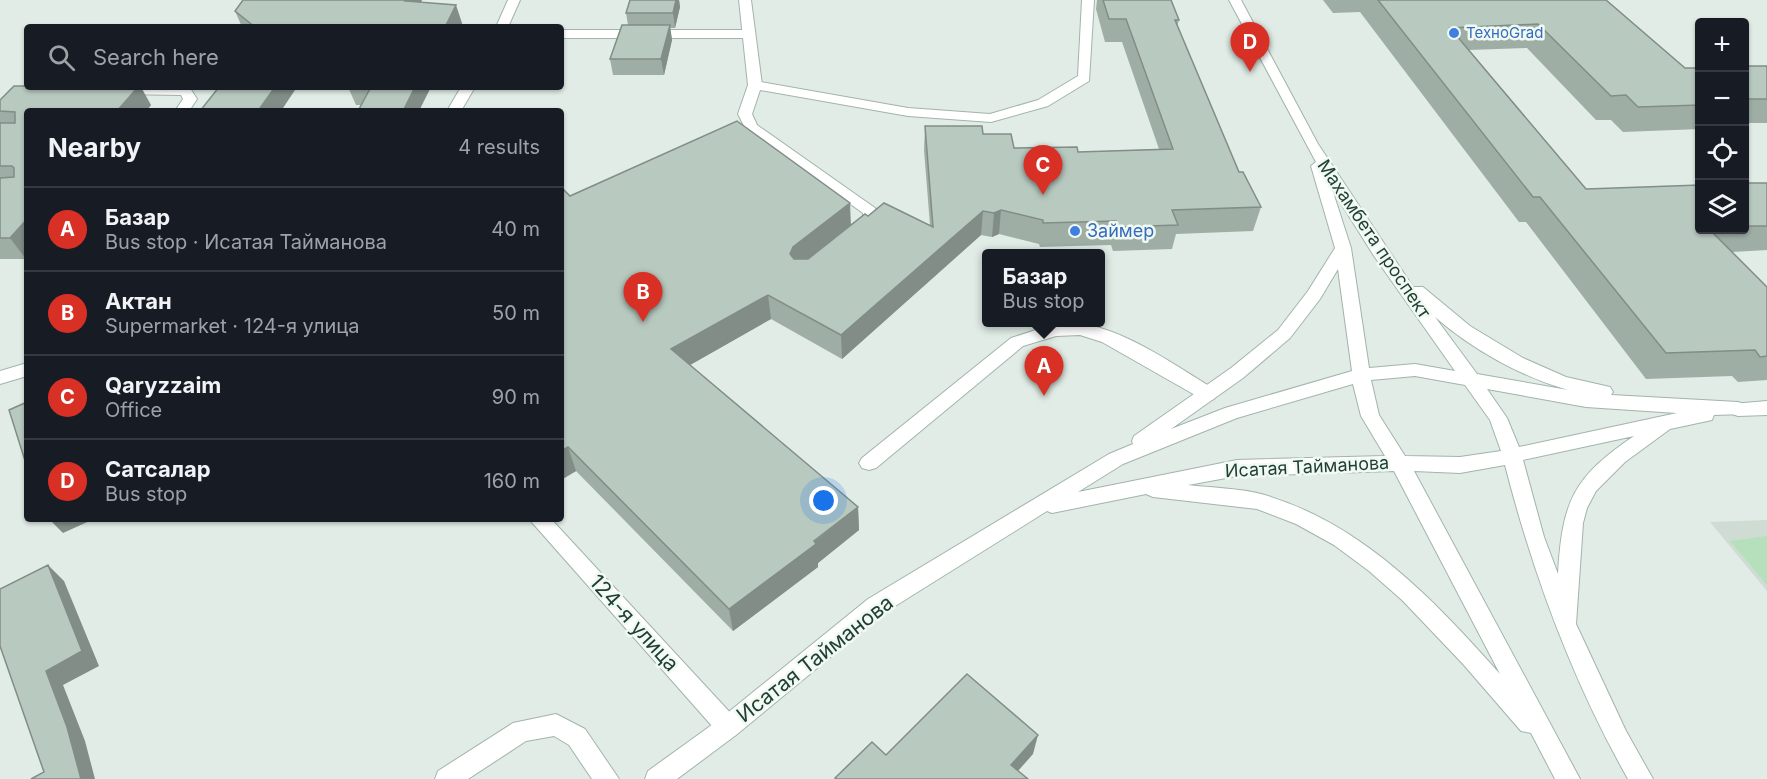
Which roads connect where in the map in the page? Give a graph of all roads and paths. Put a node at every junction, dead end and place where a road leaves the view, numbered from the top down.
1 (514, 0) edge
2 (745, 0) edge
3 (1088, 0) edge
4 (1235, 0) edge
5 (503, 24) edge
6 (564, 34) edge
7 (748, 34) junction
8 (755, 85) junction
9 (106, 90) edge
10 (466, 90) edge
11 (184, 108) edge
12 (456, 108) edge
13 (1311, 144) junction
14 (845, 243) edge
15 (1343, 248) junction
16 (1380, 252) junction
17 (24, 370) edge
18 (1361, 375) junction
19 (0, 378) edge
20 (1470, 380) junction
21 (1208, 393) junction
22 (1767, 408) edge
23 (1664, 415) junction
24 (1512, 457) junction
25 (1116, 459) junction
26 (1400, 462) junction
27 (869, 463) dead end
28 (1136, 487) junction
29 (1039, 508) junction
30 (542, 522) edge
31 (1567, 629) junction
32 (729, 727) junction
33 (1548, 745) junction
34 (447, 779) edge
35 (607, 779) edge
36 (657, 779) edge
37 (1568, 779) edge
38 (1641, 779) edge

1 - 5 street
2 - 7 street
3 - 8 street
4 - 13 street
6 - 7 street
7 - 8 street
8 - 14 street
9 - 11 street
10 - 12 street
13 - 15 street, Махамбета проспект
13 - 16 street, Махамбета проспект
15 - 18 street, Махамбета проспект
15 - 21 street
16 - 20 street, Махамбета проспект
16 - 23 street
17 - 19 street
18 - 20 street, Исатая Тайманова
18 - 25 street, Исатая Тайманова
18 - 26 street, Махамбета проспект
20 - 23 street, Исатая Тайманова
20 - 24 street, Махамбета проспект
21 - 25 street
21 - 27 street
22 - 23 street, Исатая Тайманова
23 - 24 street, Исатая Тайманова
23 - 31 street
24 - 26 street, Исатая Тайманова
24 - 31 street, Махамбета проспект
25 - 29 street, Исатая Тайманова
26 - 28 street, Исатая Тайманова
26 - 33 street, Махамбета проспект
28 - 29 street, Исатая Тайманова
28 - 33 street
29 - 32 street, Исатая Тайманова
30 - 32 street, 124-я улица
31 - 38 street, Махамбета проспект
32 - 36 street, Исатая Тайманова
33 - 37 street
34 - 35 street

